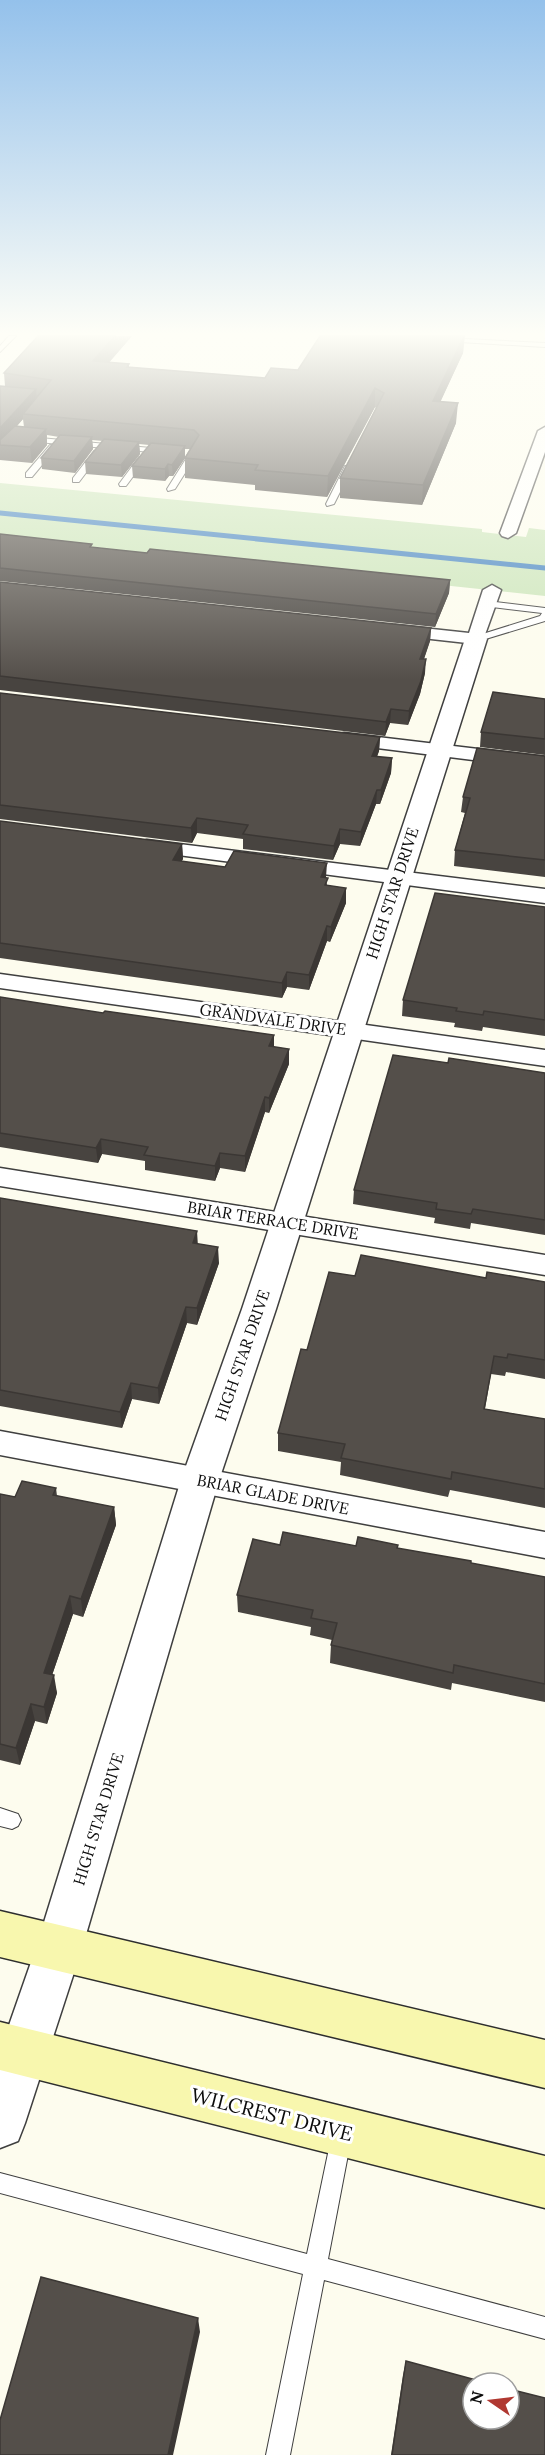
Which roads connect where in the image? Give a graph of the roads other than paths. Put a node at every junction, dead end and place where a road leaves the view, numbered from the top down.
1 (149, 450) edge
2 (50, 451) edge
3 (99, 451) edge
4 (156, 451) edge
5 (538, 451) edge
6 (172, 452) edge
7 (183, 453) edge
8 (351, 463) edge
9 (29, 475) dead end
10 (76, 480) dead end
11 (123, 484) dead end
12 (171, 489) dead end
13 (330, 504) dead end
14 (508, 533) dead end
15 (489, 597) joint
16 (545, 610) edge
17 (545, 615) edge
18 (381, 629) edge
19 (476, 639) junction
20 (320, 736) edge
21 (438, 750) junction
22 (545, 763) edge
23 (129, 843) edge
24 (398, 877) junction
25 (545, 896) edge
26 (0, 981) edge
27 (348, 1029) junction
28 (545, 1058) edge
29 (0, 1176) edge
30 (286, 1222) junction
31 (545, 1264) edge
32 (0, 1443) edge
33 (200, 1480) junction
34 (545, 1545) edge
35 (0, 1934) edge
36 (59, 1948) junction
37 (11, 2049) edge
38 (545, 2064) edge
39 (0, 2123) edge
40 (343, 2132) junction
41 (545, 2182) edge
42 (0, 2183) edge
43 (316, 2267) junction
44 (545, 2328) edge
45 (278, 2455) edge

1 - 11 lane
2 - 9 lane
3 - 10 lane
4 - 6 lane
5 - 14 street
7 - 12 lane
8 - 13 lane
15 - 16 lane
15 - 19 street, HIGH STAR DRIVE
17 - 19 lane
18 - 19 street
19 - 21 street, HIGH STAR DRIVE
20 - 21 street
21 - 22 street
21 - 24 street, HIGH STAR DRIVE
23 - 24 street
24 - 25 street
24 - 27 street, HIGH STAR DRIVE
26 - 27 street, GRANDVALE DRIVE
27 - 28 street, GRANDVALE DRIVE
27 - 30 street, HIGH STAR DRIVE
29 - 30 street, BRIAR TERRACE DRIVE
30 - 31 street, BRIAR TERRACE DRIVE
30 - 33 street, HIGH STAR DRIVE
32 - 33 street, BRIAR GLADE DRIVE
33 - 34 street, BRIAR GLADE DRIVE
33 - 36 street, HIGH STAR DRIVE
35 - 36 main road
36 - 37 street, HIGH STAR DRIVE
36 - 38 main road
37 - 39 street, HIGH STAR DRIVE
37 - 40 main road, WILCREST DRIVE
40 - 41 main road, WILCREST DRIVE
40 - 43 lane
42 - 43 lane
43 - 44 lane
43 - 45 lane

